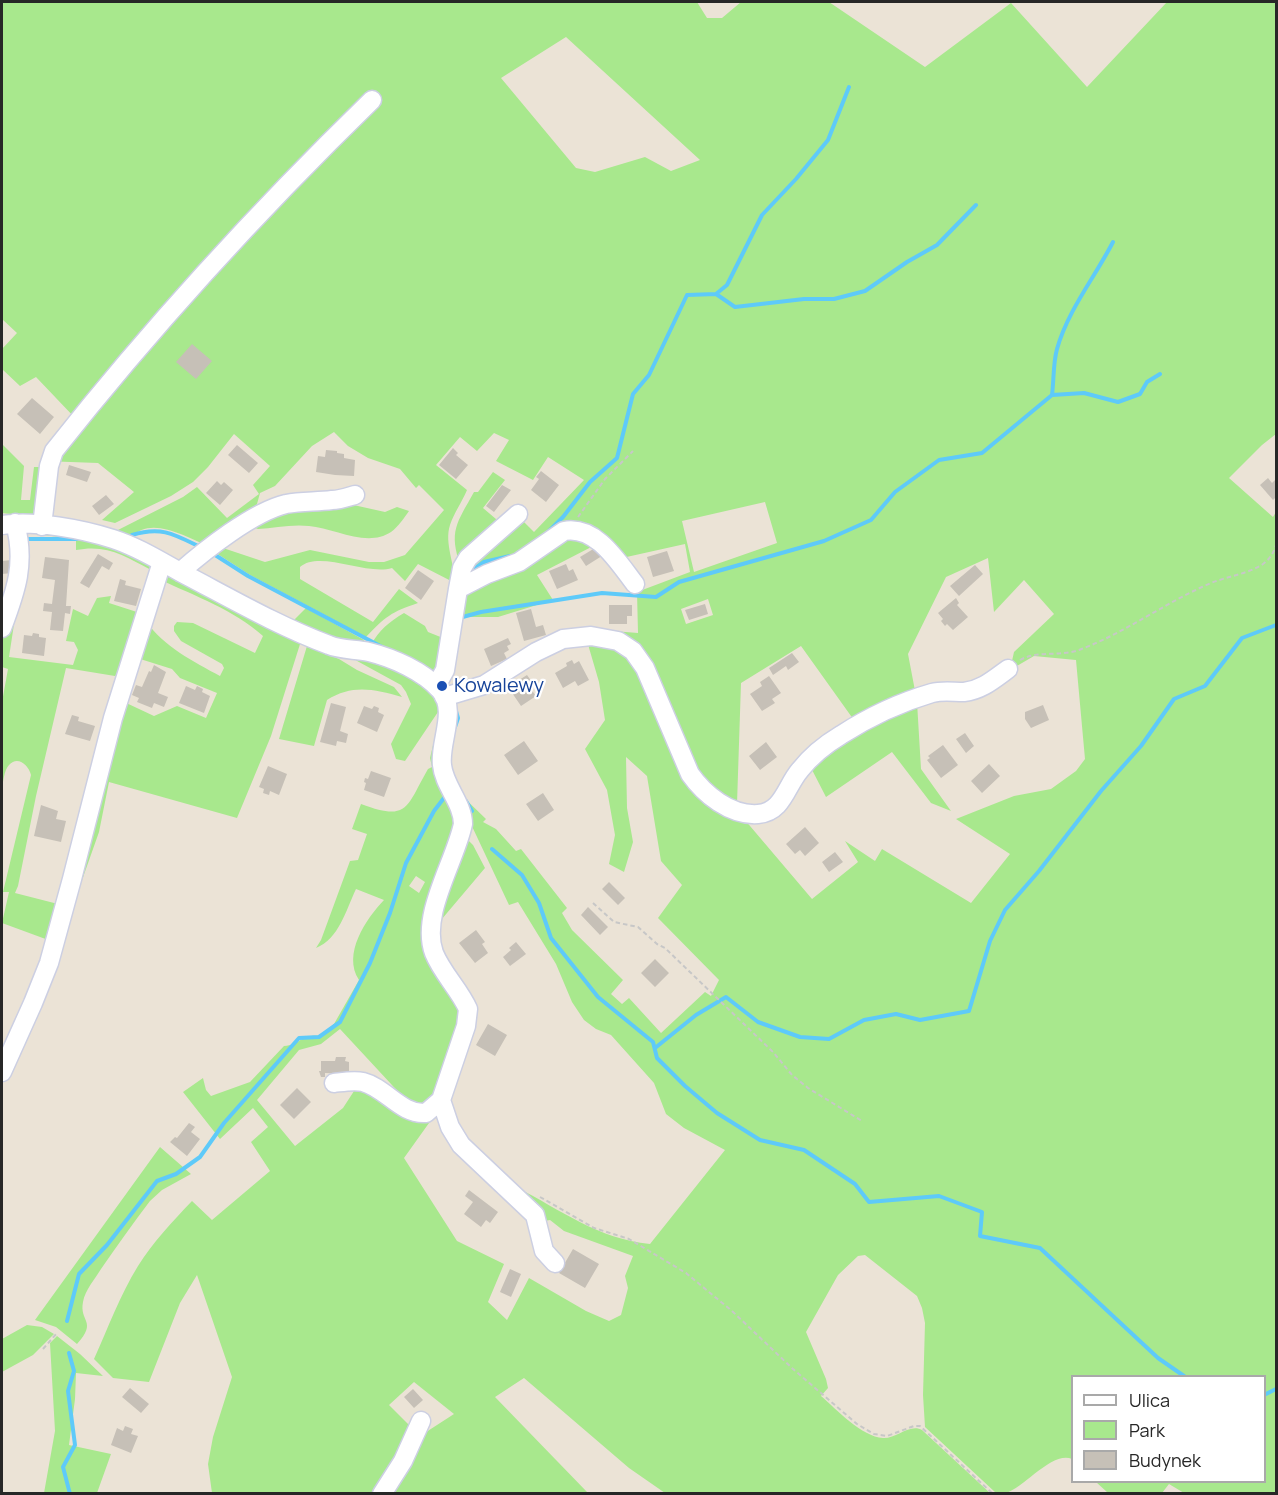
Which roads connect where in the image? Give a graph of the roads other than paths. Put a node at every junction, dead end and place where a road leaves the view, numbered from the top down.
1 (372, 100) dead end
2 (355, 495) dead end
3 (518, 514) dead end
4 (8, 524) edge
5 (42, 526) junction
6 (162, 562) junction
7 (180, 572) junction
8 (635, 584) dead end
9 (458, 589) junction
10 (2, 628) edge
11 (1008, 669) road end
12 (442, 696) junction
13 (2, 1072) edge
14 (334, 1083) dead end
15 (441, 1100) junction
16 (555, 1263) dead end
17 (421, 1421) dead end
18 (382, 1494) edge

1 - 5 street
2 - 7 street
3 - 9 street
4 - 5 street
4 - 10 street
5 - 6 street
6 - 7 street
6 - 13 street
7 - 12 street
8 - 9 street
9 - 12 street
11 - 12 street
12 - 15 street
14 - 15 street
15 - 16 street
17 - 18 street

